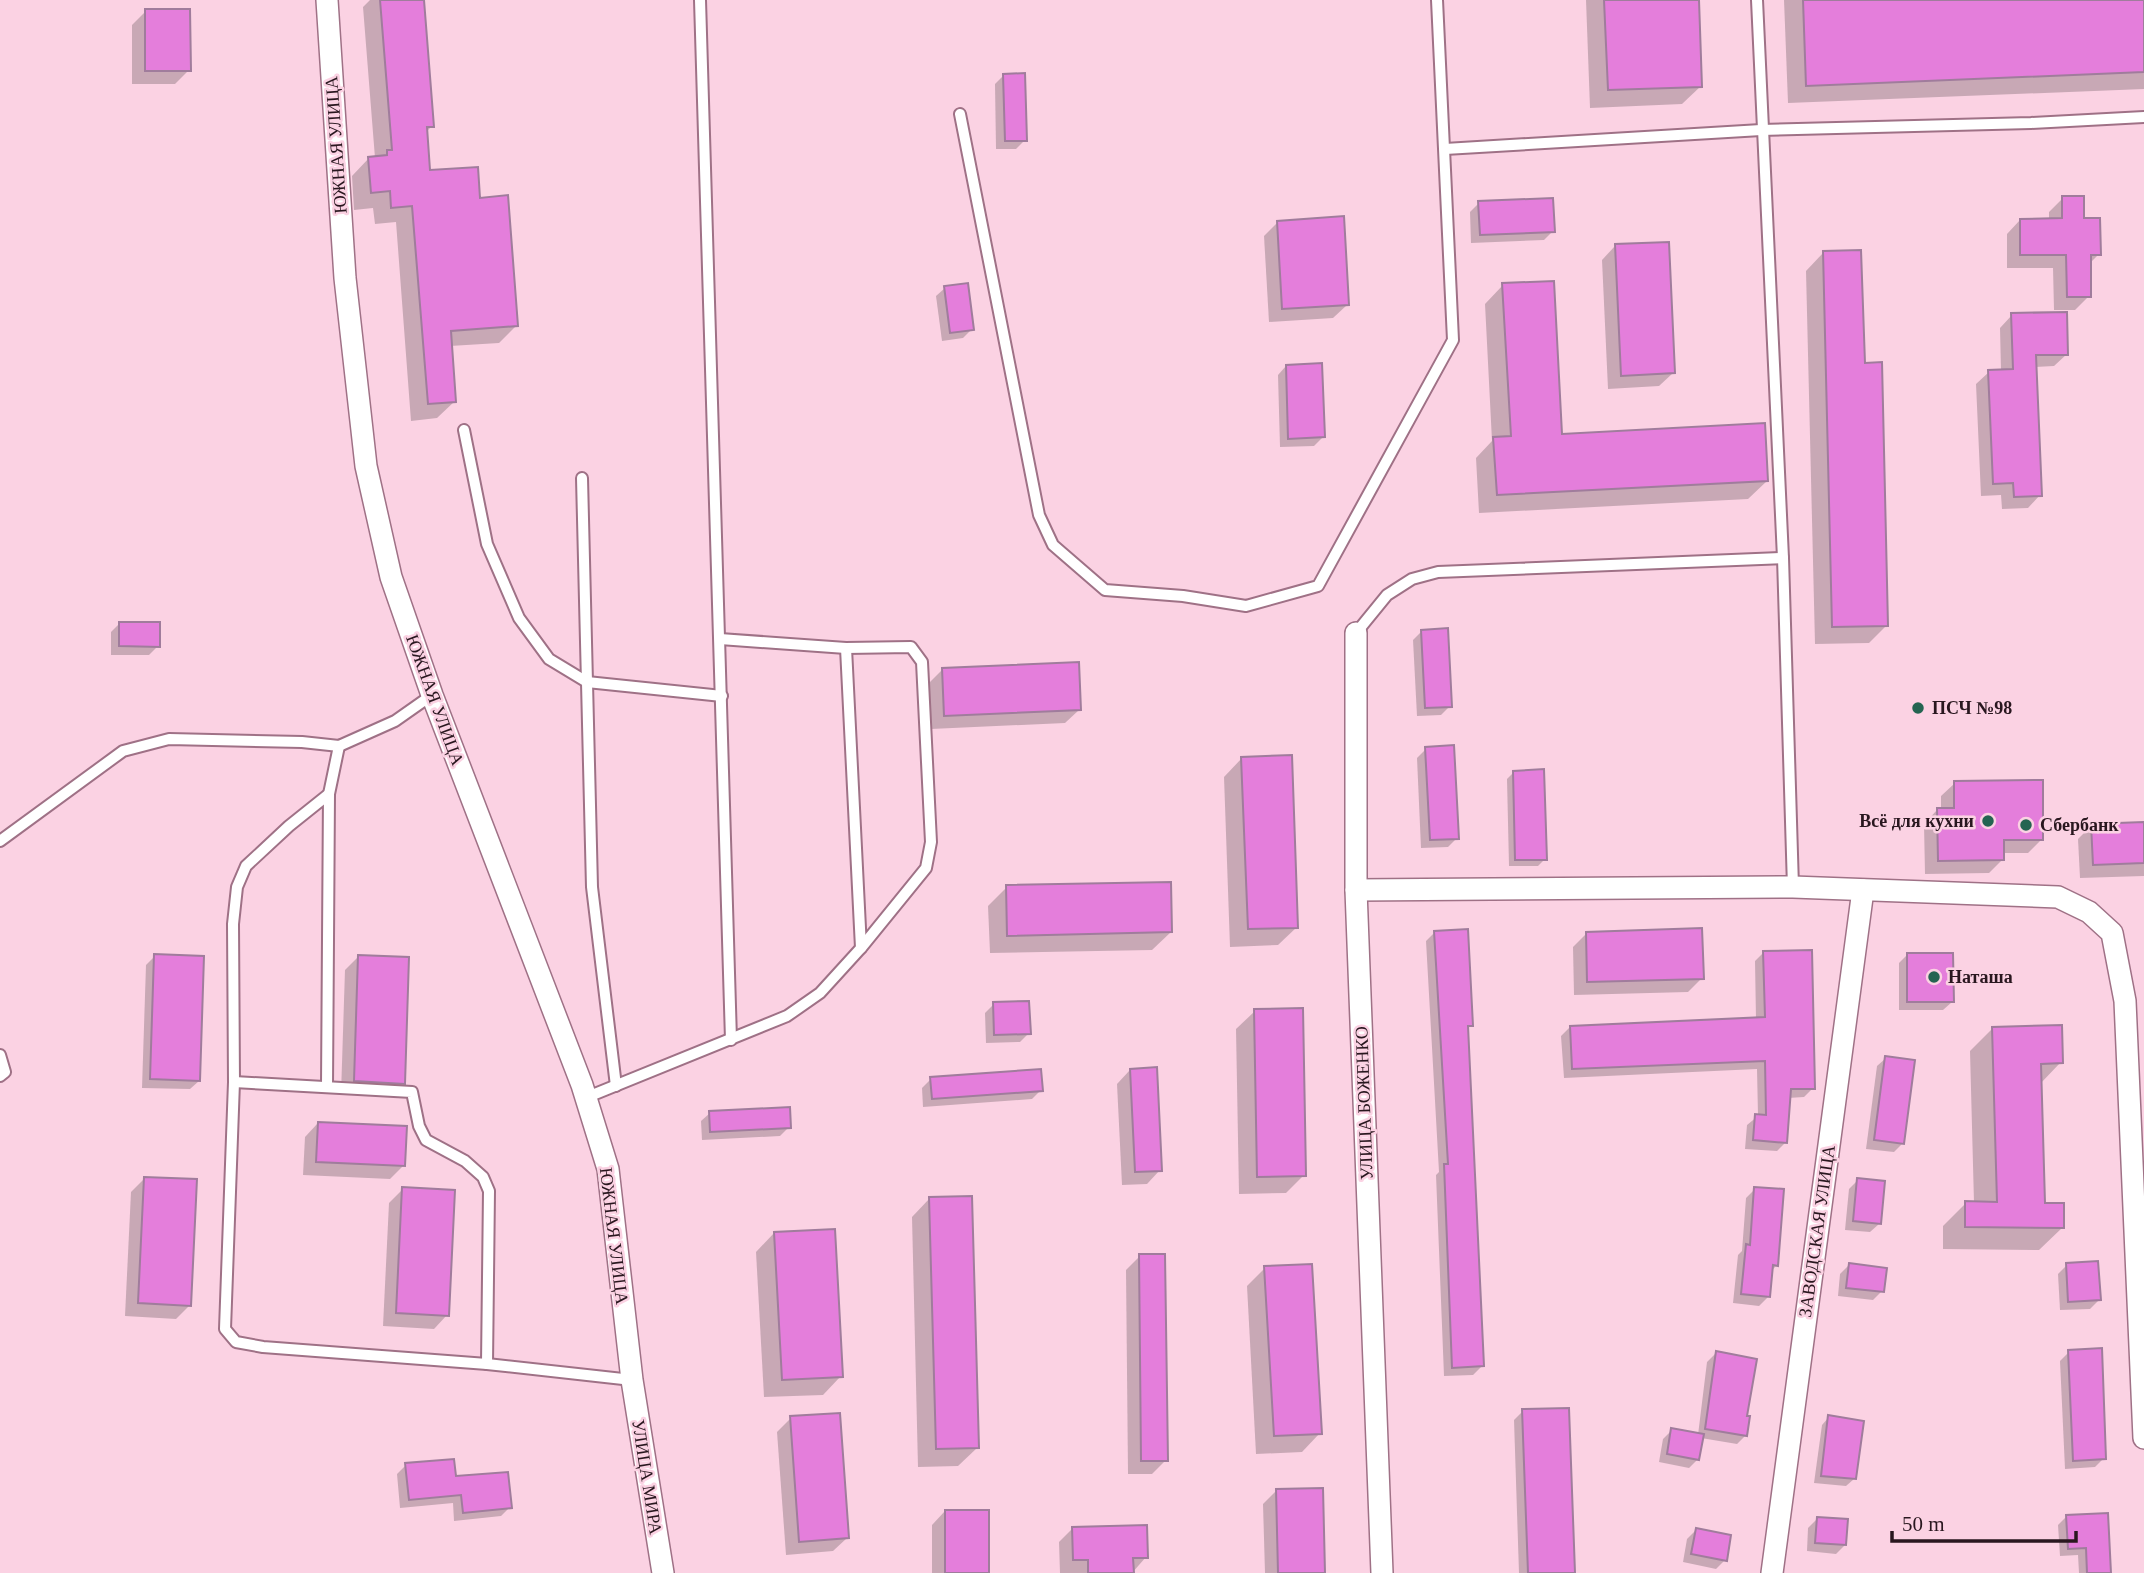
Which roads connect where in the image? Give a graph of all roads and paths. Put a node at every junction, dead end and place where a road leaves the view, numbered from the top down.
1 (327, 0) edge
2 (700, 0) edge
3 (1437, 0) edge
4 (1756, 0) edge
5 (960, 114) dead end
6 (2144, 117) edge
7 (1761, 130) junction
8 (1445, 149) junction
9 (464, 430) dead end
10 (582, 478) dead end
11 (1783, 558) junction
12 (1356, 633) joint
13 (720, 639) junction
14 (846, 648) junction
15 (587, 682) junction
16 (432, 695) junction
17 (722, 695) junction
18 (339, 746) junction
19 (329, 794) junction
20 (0, 841) edge
21 (1793, 887) junction
22 (1356, 890) junction
23 (1863, 890) junction
24 (861, 948) junction
25 (2134, 1001) edge
26 (731, 1040) junction
27 (0, 1055) edge
28 (0, 1076) edge
29 (234, 1082) junction
30 (327, 1086) junction
31 (616, 1086) junction
32 (585, 1098) junction
33 (487, 1364) junction
34 (632, 1380) junction
35 (2144, 1438) edge
36 (663, 1573) edge
37 (1382, 1573) edge
38 (1772, 1573) edge

1 - 16 street, ЮЖНАЯ УЛИЦА
2 - 13 lane
3 - 8 lane
4 - 7 lane
5 - 8 lane
6 - 7 lane
7 - 8 lane
7 - 11 lane
9 - 15 lane
10 - 15 lane
11 - 12 lane
11 - 21 lane
12 - 22 street, УЛИЦА БОЖЕНКО
13 - 14 lane
13 - 17 lane
14 - 24 lane
14 - 24 lane
15 - 17 lane
15 - 31 lane
16 - 18 lane
16 - 32 street, ЮЖНАЯ УЛИЦА
17 - 26 lane
18 - 19 lane
18 - 20 lane
19 - 29 lane
19 - 30 lane
21 - 22 street
21 - 23 street
22 - 37 street, УЛИЦА БОЖЕНКО
23 - 25 street
23 - 38 street, ЗАВОДСКАЯ УЛИЦА
24 - 26 lane
25 - 35 street
26 - 31 lane
27 - 28 lane
29 - 30 lane
29 - 33 lane
30 - 33 lane
31 - 32 lane
32 - 34 street, ЮЖНАЯ УЛИЦА
33 - 34 lane
34 - 36 street, УЛИЦА МИРА

